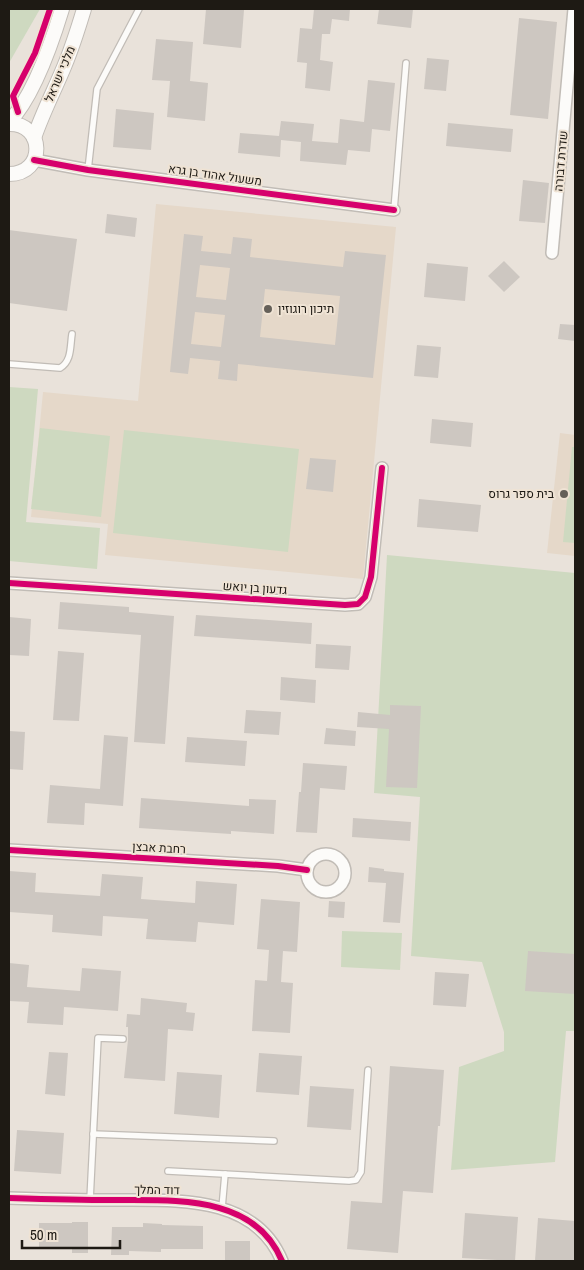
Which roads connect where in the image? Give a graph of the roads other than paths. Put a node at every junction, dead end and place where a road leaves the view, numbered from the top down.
1 (62, 9) edge
2 (84, 9) edge
3 (140, 9) edge
4 (574, 9) edge
5 (406, 63) dead end
6 (9, 123) edge
7 (34, 138) junction
8 (34, 160) junction
9 (88, 170) junction
10 (12, 177) edge
11 (394, 210) joint
12 (552, 253) dead end
13 (72, 334) dead end
14 (9, 364) edge
15 (382, 468) dead end
16 (9, 583) edge
17 (9, 850) edge
18 (307, 870) dead end
19 (123, 1039) dead end
20 (368, 1070) dead end
21 (93, 1134) junction
22 (274, 1141) dead end
23 (168, 1171) dead end
24 (225, 1174) junction
25 (9, 1198) edge
26 (90, 1200) junction
27 (222, 1208) junction
28 (282, 1261) edge

1 - 6 street, מלכי ישראל
2 - 7 street, מלכי ישראל
3 - 9 lane
4 - 12 street, שדרת דבורה
5 - 11 lane
6 - 7 street
7 - 8 street, מלכי ישראל
8 - 9 street, משעול אהוד בן גרא
8 - 10 street
9 - 11 street, משעול אהוד בן גרא
13 - 14 lane
15 - 16 street, גדעון בן יואש
17 - 18 street, רחבת אבצן
19 - 21 lane
20 - 24 lane
21 - 22 lane
21 - 26 lane
23 - 24 lane
24 - 27 lane
25 - 26 street, דוד המלך
26 - 27 street, דוד המלך
27 - 28 street, דוד המלך

